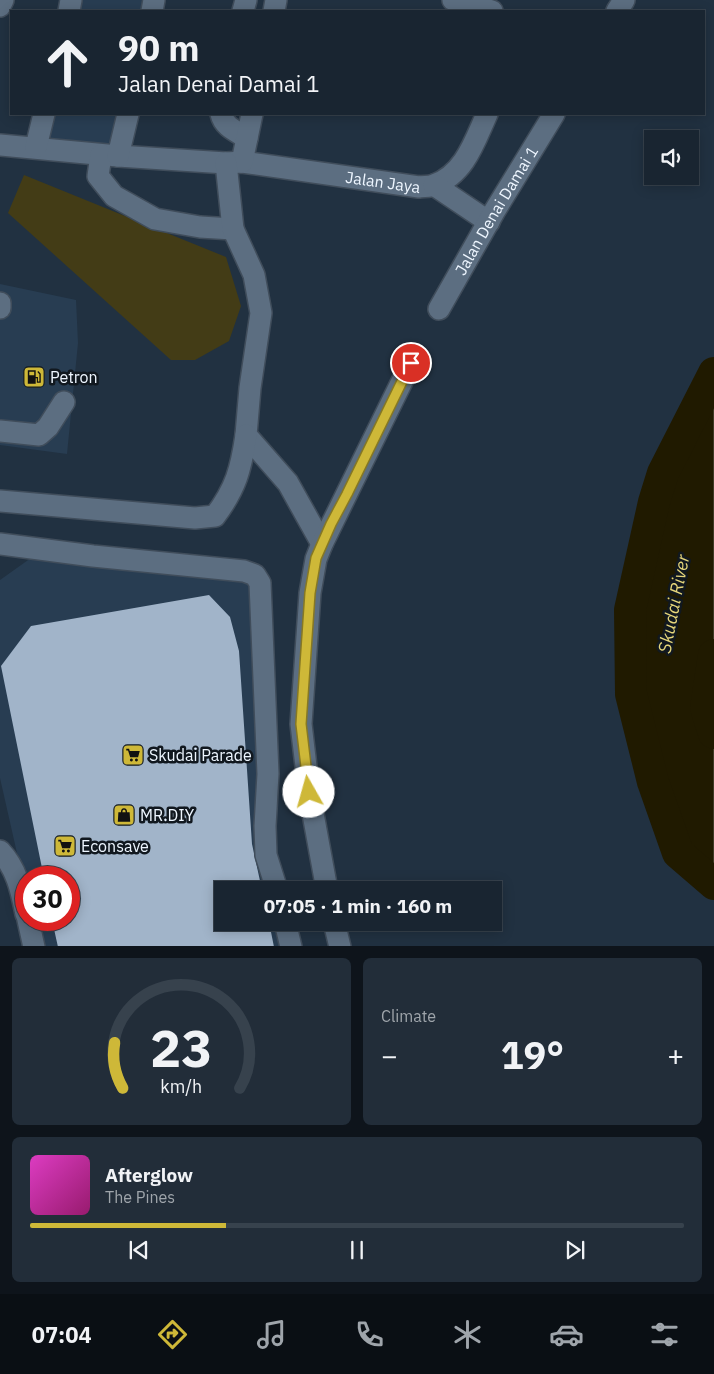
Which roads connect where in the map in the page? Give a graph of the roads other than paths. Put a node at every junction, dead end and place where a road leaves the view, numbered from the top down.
1 (3, 0) edge
2 (453, 0) edge
3 (0, 6) edge
4 (488, 10) edge
5 (44, 115) edge
6 (128, 115) edge
7 (221, 115) edge
8 (252, 115) edge
9 (487, 115) edge
10 (553, 115) edge
11 (247, 138) junction
12 (0, 145) edge
13 (36, 147) junction
14 (110, 156) junction
15 (234, 163) junction
16 (434, 185) junction
17 (486, 220) junction
18 (233, 230) junction
19 (0, 303) edge
20 (0, 308) edge
21 (440, 309) dead end
22 (411, 363) dead end
23 (64, 402) dead end
24 (0, 431) edge
25 (246, 435) junction
26 (0, 501) edge
27 (0, 544) edge
28 (322, 544) junction
29 (0, 851) edge
30 (15, 871) edge
31 (274, 881) edge
32 (325, 881) edge
33 (31, 931) edge
34 (287, 931) edge
35 (336, 931) edge
36 (34, 946) edge
37 (291, 946) edge
38 (340, 946) edge

1 - 3 street
2 - 4 street
5 - 13 street
6 - 14 street
7 - 11 street
8 - 11 street
9 - 16 street, Jalan Jaya
10 - 17 street, Jalan Denai Damai 1
11 - 15 street
12 - 13 street, Jalan Jaya
13 - 14 street, Jalan Jaya
14 - 15 street, Jalan Jaya
14 - 18 street
15 - 16 street, Jalan Jaya
15 - 18 street
16 - 17 street
17 - 21 street, Jalan Denai Damai 1
18 - 25 street
19 - 20 street
22 - 28 street
23 - 24 street
25 - 26 street
25 - 28 street
27 - 31 street
28 - 32 street
29 - 30 street
33 - 36 street
34 - 37 street
35 - 38 street

